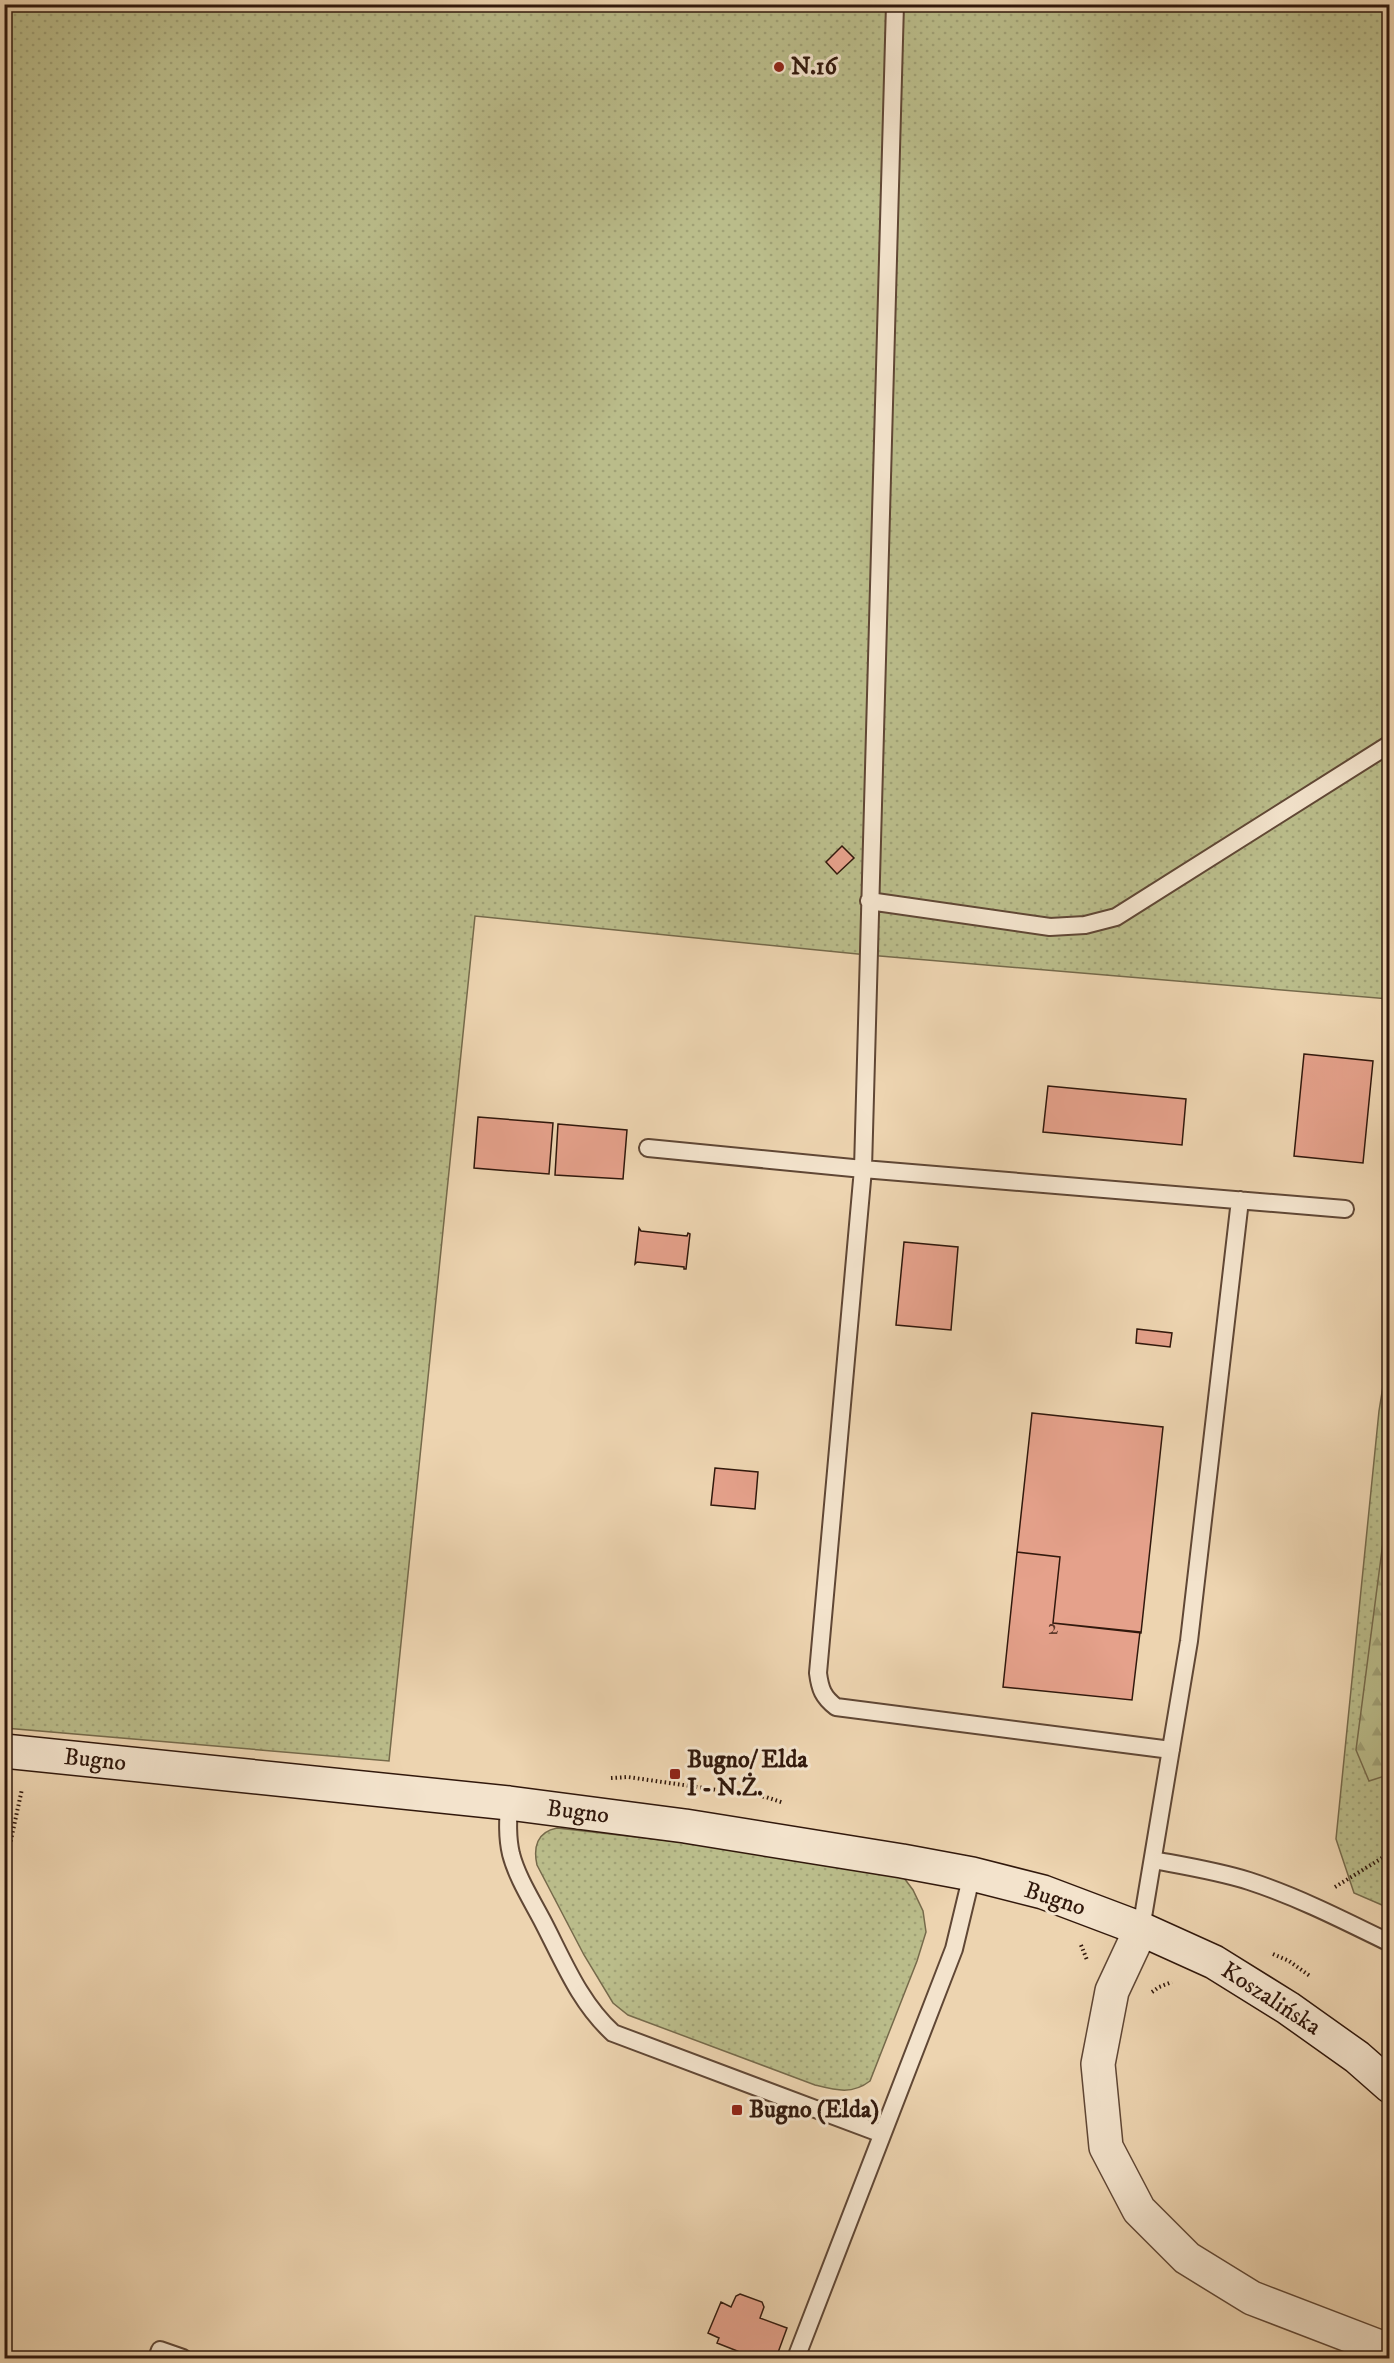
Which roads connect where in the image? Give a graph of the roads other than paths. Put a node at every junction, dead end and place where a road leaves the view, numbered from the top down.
1 (895, 4) edge
2 (1389, 744) edge
3 (869, 901) junction
4 (648, 1148) dead end
5 (863, 1169) junction
6 (1239, 1200) junction
7 (1345, 1209) dead end
8 (1171, 1750) junction
9 (16, 1752) edge
10 (510, 1803) junction
11 (1153, 1860) junction
12 (972, 1874) junction
13 (1141, 1929) junction
14 (1389, 1943) edge
15 (1389, 2086) edge
16 (882, 2134) junction
17 (1389, 2351) edge
18 (157, 2358) edge
19 (183, 2358) edge
20 (796, 2358) edge

1 - 3 lane
2 - 3 lane
3 - 5 lane
4 - 5 lane
5 - 6 lane
5 - 8 lane
6 - 7 lane
6 - 8 lane
8 - 11 lane
9 - 10 street, Bugno
10 - 12 street, Bugno
10 - 16 lane
11 - 13 lane
11 - 14 lane
12 - 13 street, Bugno
12 - 16 lane
13 - 15 street, Koszalińska
13 - 17 street
16 - 20 lane
18 - 19 lane

